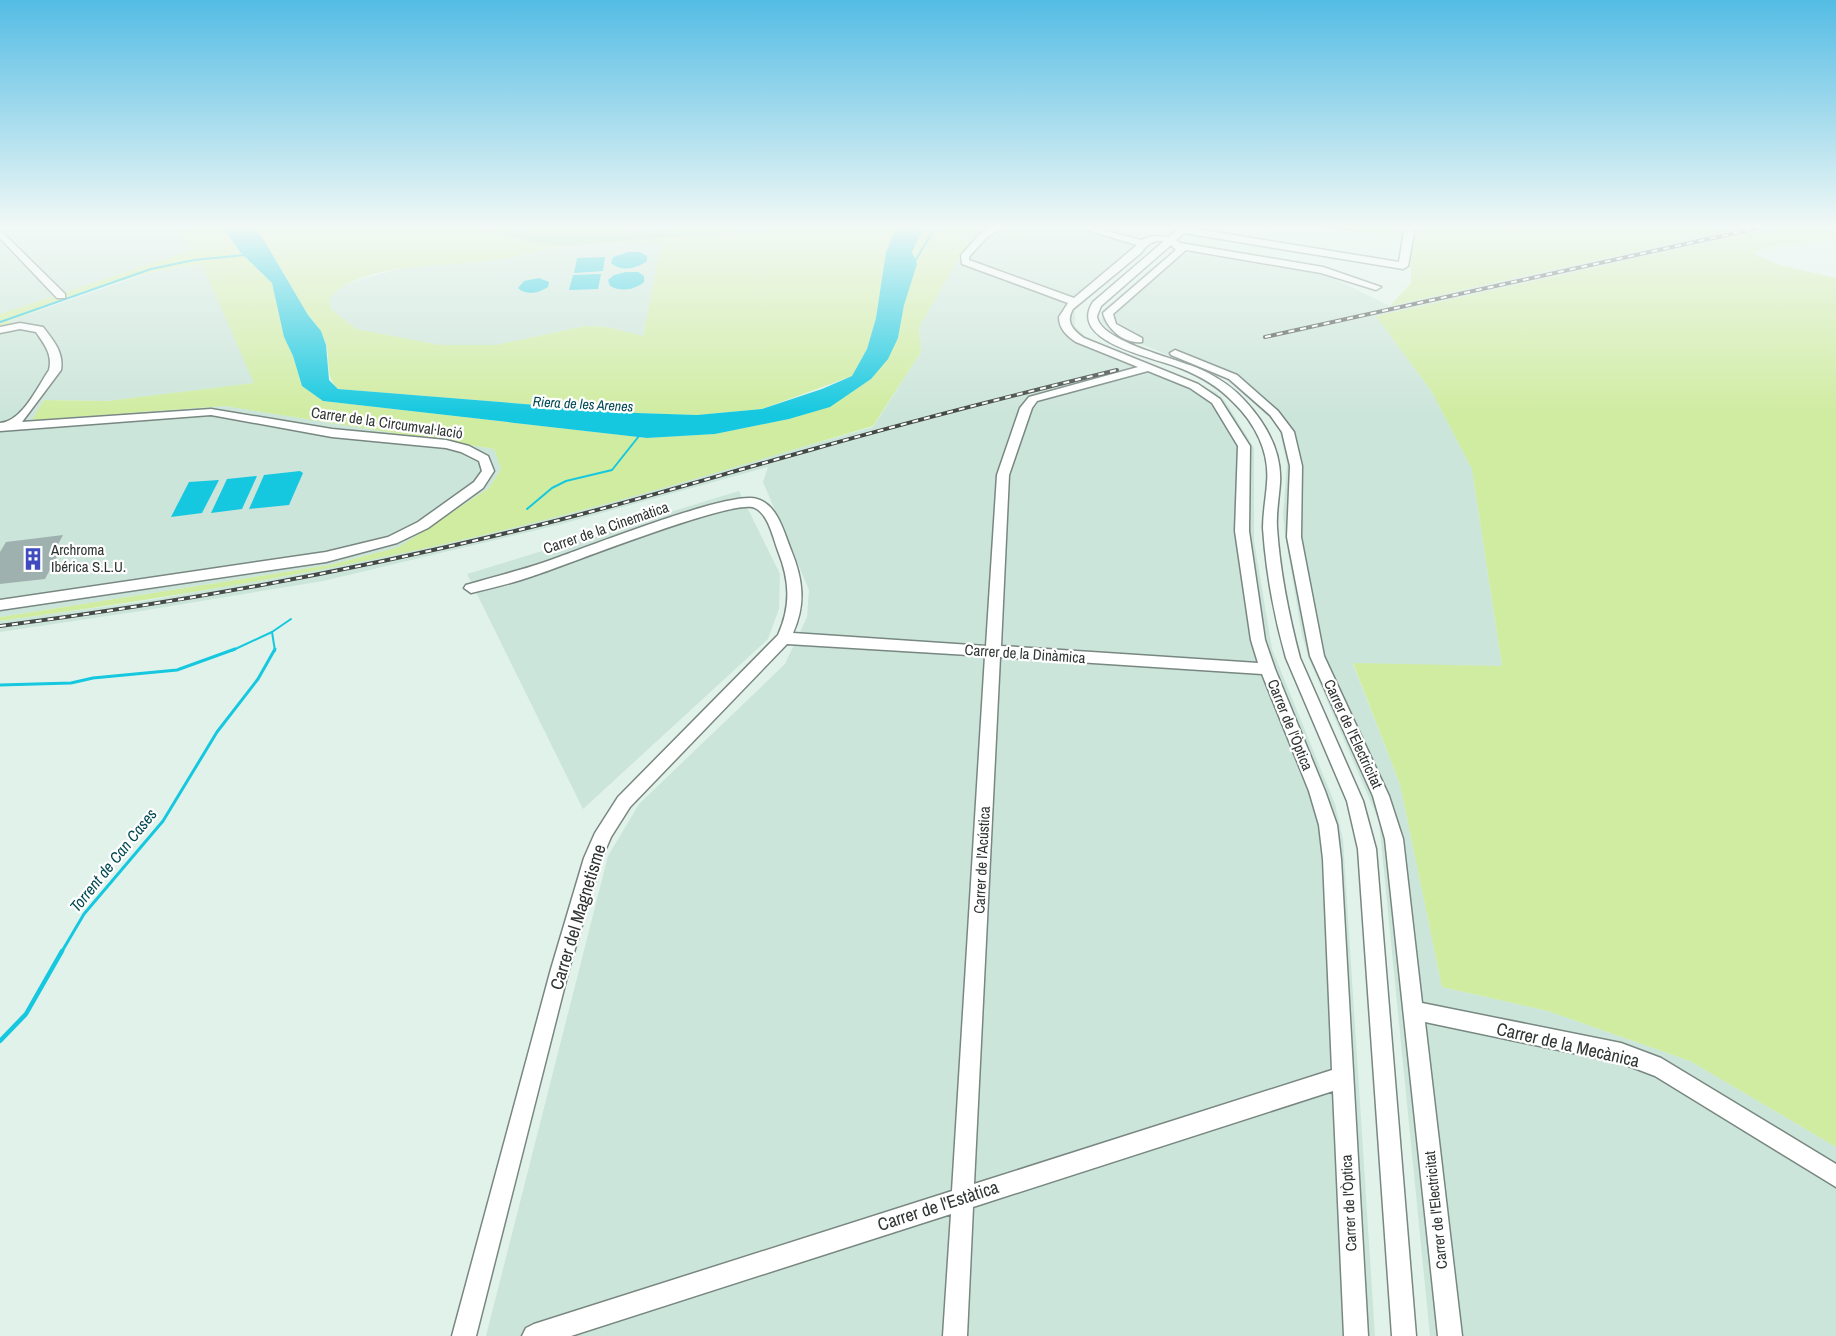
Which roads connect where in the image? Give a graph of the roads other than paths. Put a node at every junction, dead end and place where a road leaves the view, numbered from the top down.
1 (54, 288) edge
2 (1037, 288) edge
3 (1098, 288) edge
4 (1116, 288) edge
5 (1129, 288) edge
6 (61, 296) dead end
7 (1075, 302) junction
8 (0, 330) edge
9 (1148, 368) junction
10 (25, 409) junction
11 (2, 424) edge
12 (33, 425) junction
13 (753, 502) joint
14 (471, 588) dead end
15 (0, 606) edge
16 (784, 638) junction
17 (994, 652) junction
18 (1267, 669) junction
19 (1415, 1011) junction
20 (1344, 1077) junction
21 (1836, 1176) edge
22 (963, 1198) junction
23 (464, 1336) edge
24 (534, 1336) edge
25 (955, 1336) edge
26 (1356, 1336) edge
27 (1404, 1336) edge
28 (1450, 1336) edge

1 - 6 street
2 - 7 street
3 - 7 street
4 - 27 street
5 - 19 street, Carrer de l'Electricitat
7 - 9 street, Carrer de l'Òptica
8 - 10 street
9 - 17 street, Carrer de l'Acústica
9 - 18 street, Carrer de l'Òptica
10 - 11 street
10 - 12 street
11 - 12 street, Carrer de la Circumval·lació
12 - 15 street, Carrer de la Circumval·lació
13 - 14 street, Carrer de la Cinemàtica
13 - 16 street, Carrer del Magnetisme
16 - 17 street, Carrer de la Dinàmica
16 - 23 street, Carrer del Magnetisme
17 - 18 street, Carrer de la Dinàmica
17 - 22 street, Carrer de l'Acústica
18 - 20 street, Carrer de l'Òptica
19 - 21 street, Carrer de la Mecànica
19 - 28 street, Carrer de l'Electricitat
20 - 22 street, Carrer de l'Estàtica
20 - 26 street, Carrer de l'Òptica
22 - 24 street, Carrer de l'Estàtica
22 - 25 street, Carrer de l'Acústica

